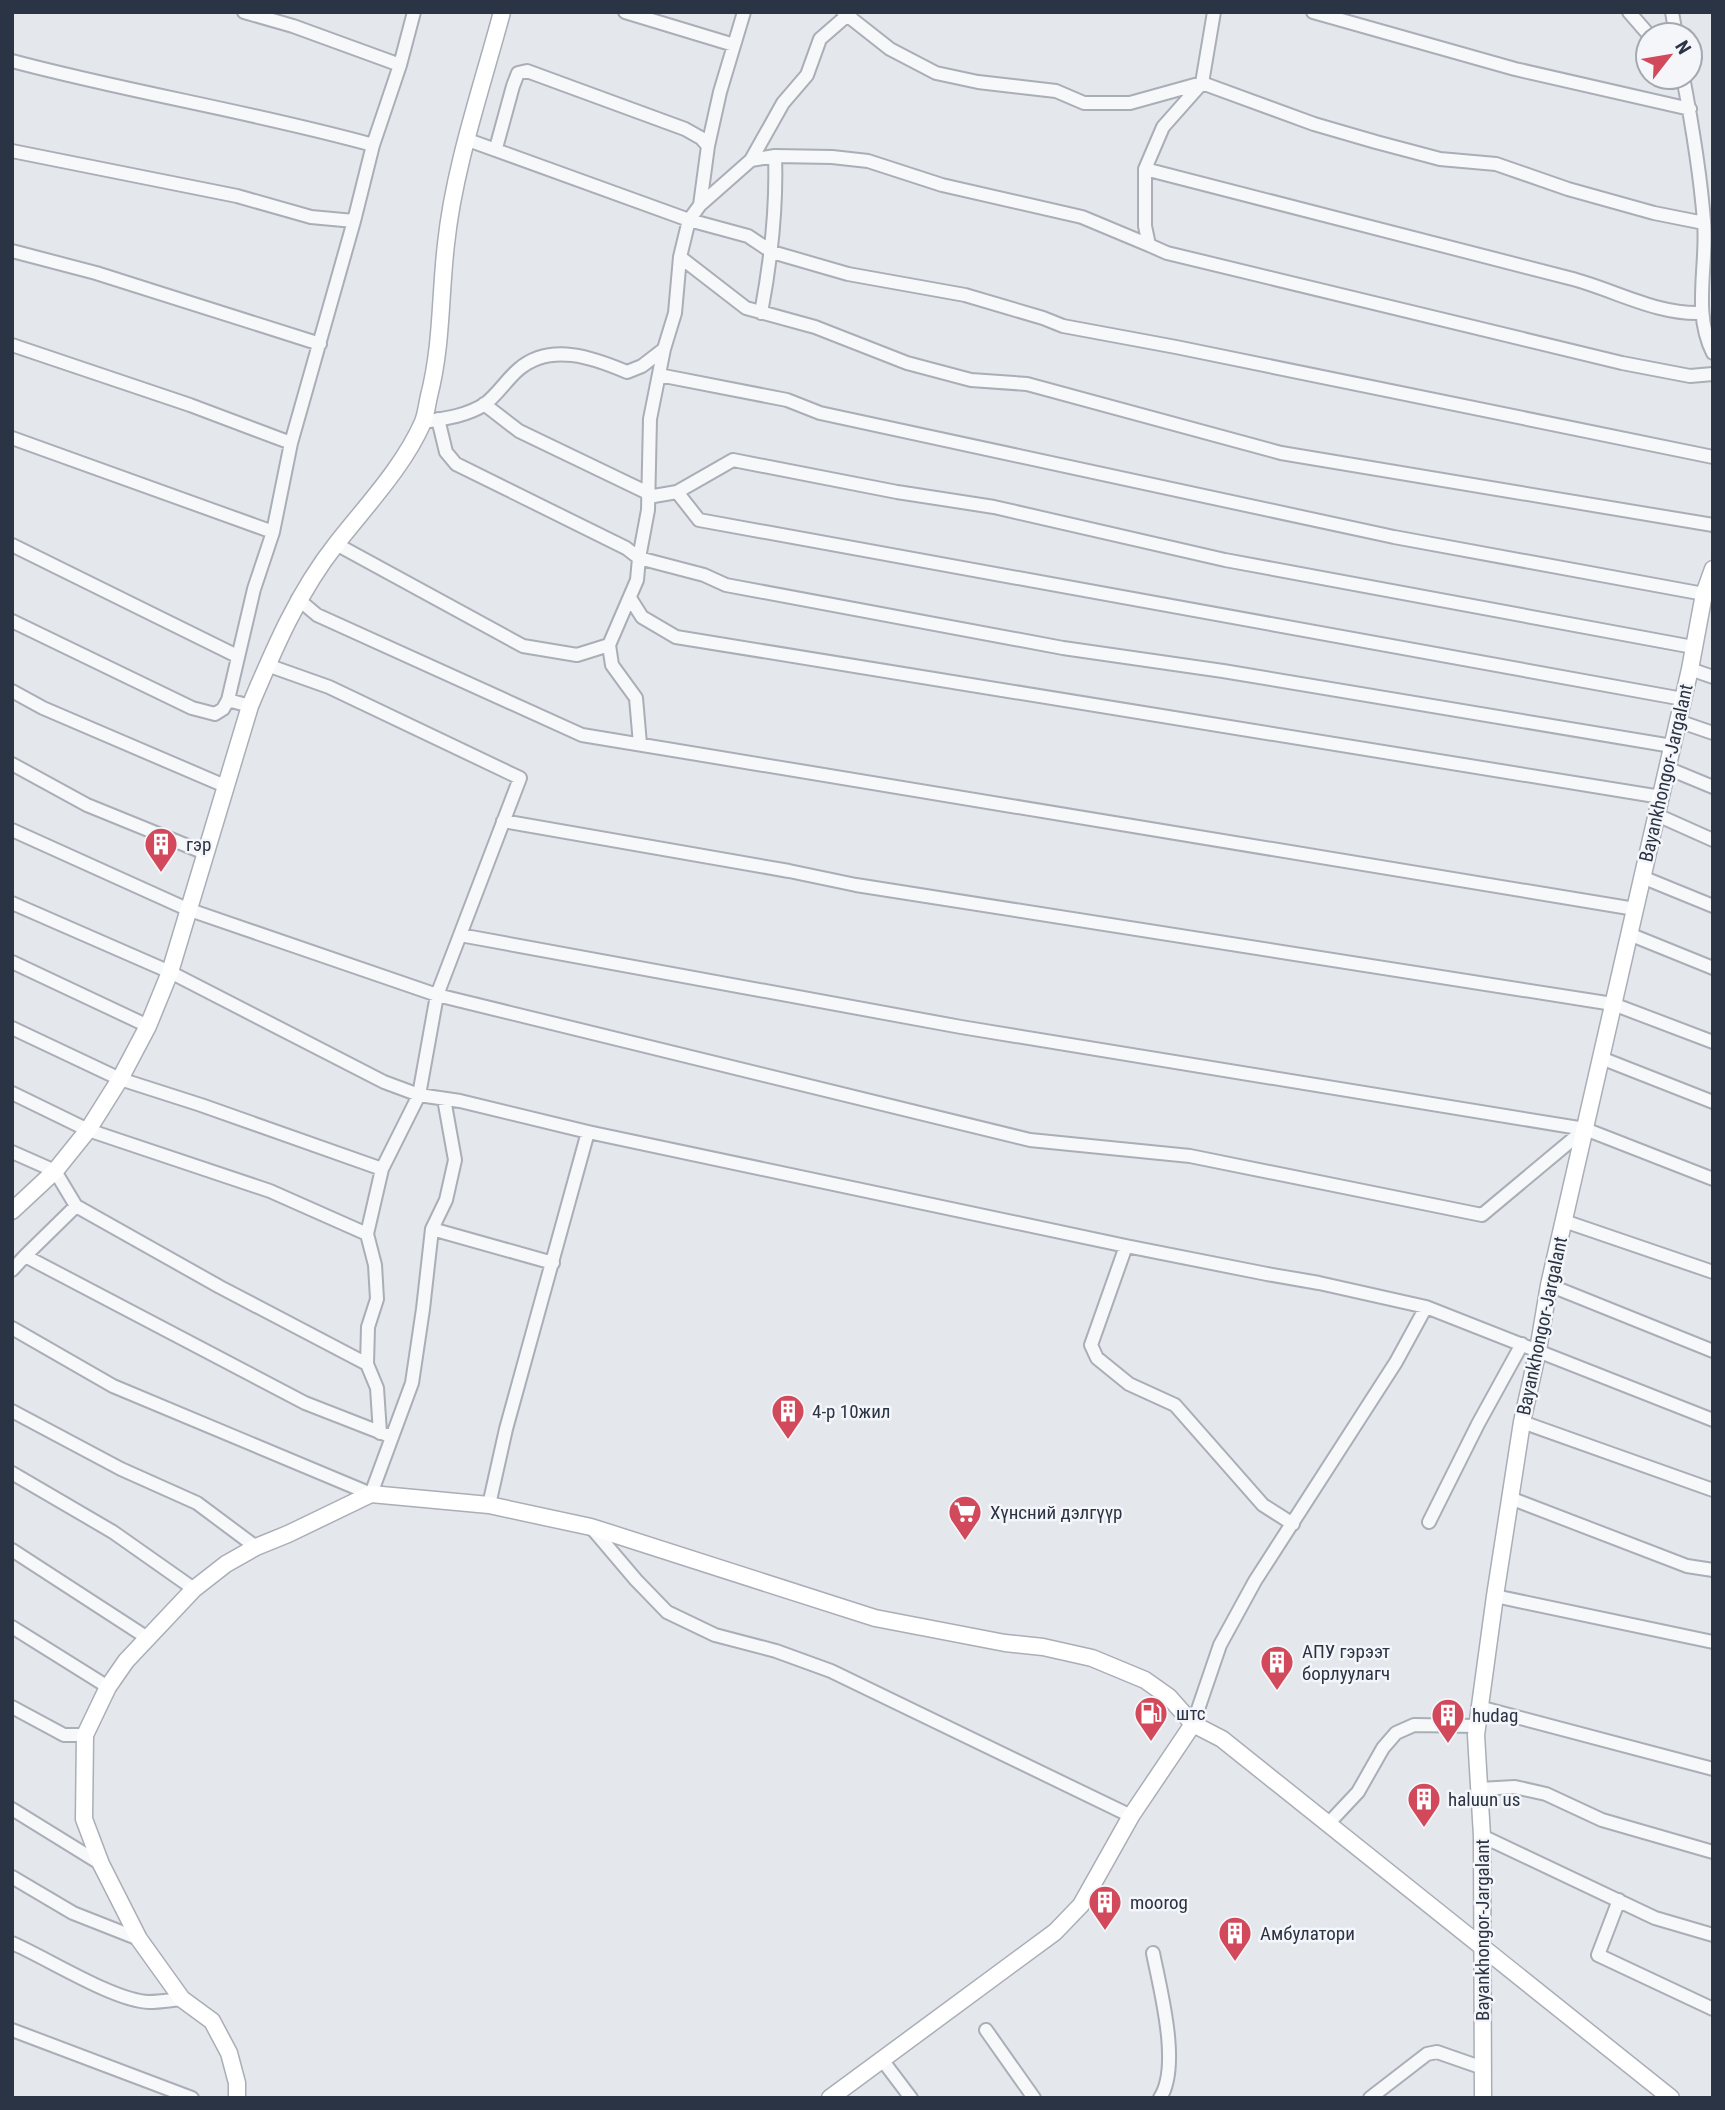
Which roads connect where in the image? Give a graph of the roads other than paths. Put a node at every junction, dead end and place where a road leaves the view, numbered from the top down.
1 (243, 12) edge
2 (414, 12) edge
3 (502, 12) edge
4 (625, 12) edge
5 (744, 12) edge
6 (1214, 12) edge
7 (1313, 12) edge
8 (847, 14) edge
9 (734, 46) junction
10 (12, 61) edge
11 (400, 65) junction
12 (1202, 83) junction
13 (1686, 91) edge
14 (1690, 109) junction
15 (468, 140) junction
16 (373, 145) junction
17 (708, 146) junction
18 (496, 148) junction
19 (12, 151) edge
20 (775, 156) junction
21 (751, 160) junction
22 (1145, 169) junction
23 (699, 205) junction
24 (689, 220) junction
25 (354, 221) junction
26 (1704, 223) junction
27 (1149, 245) junction
28 (12, 251) edge
29 (772, 251) junction
30 (680, 257) junction
31 (761, 313) junction
32 (1702, 313) junction
33 (320, 344) junction
34 (12, 345) edge
35 (664, 349) junction
36 (1713, 353) edge
37 (1713, 374) edge
38 (659, 376) junction
39 (484, 404) junction
40 (430, 421) junction
41 (12, 438) edge
42 (291, 443) junction
43 (1713, 457) edge
44 (677, 492) junction
45 (648, 495) junction
46 (1713, 525) edge
47 (273, 532) junction
48 (337, 544) junction
49 (12, 545) edge
50 (639, 558) junction
51 (1713, 569) edge
52 (1704, 594) junction
53 (630, 598) junction
54 (298, 599) junction
55 (12, 621) edge
56 (609, 645) junction
57 (1693, 647) junction
58 (237, 656) junction
59 (267, 665) junction
60 (1690, 669) junction
61 (1713, 677) edge
62 (12, 691) edge
63 (1683, 699) junction
64 (228, 700) junction
65 (250, 706) junction
66 (1678, 721) junction
67 (1713, 733) edge
68 (640, 744) junction
69 (1672, 746) junction
70 (12, 764) edge
71 (1667, 768) junction
72 (225, 786) junction
73 (1713, 787) edge
74 (1661, 797) junction
75 (1657, 815) junction
76 (503, 821) junction
77 (12, 830) edge
78 (1713, 840) edge
79 (205, 853) junction
80 (1642, 877) junction
81 (12, 903) edge
82 (1713, 906) edge
83 (187, 909) junction
84 (1635, 909) junction
85 (1629, 934) junction
86 (460, 935) junction
87 (12, 962) edge
88 (1713, 968) edge
89 (170, 972) junction
90 (437, 995) junction
91 (1613, 1004) junction
92 (148, 1026) junction
93 (12, 1028) edge
94 (1713, 1042) edge
95 (1601, 1058) junction
96 (120, 1079) junction
97 (12, 1093) edge
98 (419, 1095) junction
99 (444, 1099) junction
100 (1713, 1102) edge
101 (1585, 1129) junction
102 (88, 1130) junction
103 (588, 1132) junction
104 (12, 1152) edge
105 (382, 1169) junction
106 (55, 1171) junction
107 (1713, 1179) edge
108 (76, 1206) junction
109 (12, 1211) edge
110 (1564, 1221) junction
111 (432, 1229) junction
112 (367, 1234) junction
113 (1126, 1246) junction
114 (24, 1256) junction
115 (553, 1263) junction
116 (12, 1270) edge
117 (1713, 1272) edge
118 (1549, 1285) junction
119 (1426, 1307) junction
120 (12, 1328) edge
121 (1530, 1347) junction
122 (1713, 1350) edge
123 (367, 1364) junction
124 (12, 1411) edge
125 (1713, 1420) edge
126 (1522, 1422) junction
127 (386, 1435) junction
128 (12, 1473) edge
129 (1713, 1490) edge
130 (371, 1494) junction
131 (1510, 1497) junction
132 (489, 1505) junction
133 (1429, 1522) dead end
134 (1293, 1524) junction
135 (591, 1527) junction
136 (256, 1547) junction
137 (12, 1550) edge
138 (1713, 1570) edge
139 (194, 1589) junction
140 (1495, 1596) junction
141 (12, 1627) edge
142 (146, 1637) junction
143 (1713, 1642) edge
144 (108, 1687) junction
145 (12, 1707) edge
146 (1479, 1707) junction
147 (1193, 1724) junction
148 (1477, 1726) junction
149 (85, 1735) junction
150 (1713, 1769) edge
151 (1479, 1789) junction
152 (12, 1809) edge
153 (1131, 1816) junction
154 (1328, 1824) junction
155 (1482, 1836) junction
156 (1713, 1852) edge
157 (100, 1864) junction
158 (12, 1877) edge
159 (1619, 1900) junction
160 (1713, 1936) edge
161 (139, 1938) junction
162 (12, 1943) edge
163 (1483, 1947) junction
164 (1153, 1953) dead end
165 (182, 1999) junction
166 (1713, 2009) edge
167 (12, 2030) edge
168 (986, 2030) dead end
169 (883, 2061) junction
170 (1483, 2067) junction
171 (192, 2098) edge
172 (237, 2098) edge
173 (830, 2098) edge
174 (911, 2098) edge
175 (1034, 2098) edge
176 (1160, 2098) edge
177 (1370, 2098) edge
178 (1483, 2098) edge
179 (1671, 2098) edge

1 - 11 street
2 - 11 street
3 - 15 street
4 - 9 street
5 - 9 street
6 - 12 street
7 - 14 street
8 - 12 street
8 - 21 street
9 - 17 street
10 - 16 street
11 - 16 street
12 - 22 street
12 - 26 street
13 - 14 street
14 - 26 street
15 - 18 street
15 - 40 street
16 - 25 street
17 - 18 street
17 - 23 street
18 - 24 street
19 - 25 street
20 - 21 street
20 - 27 street
20 - 29 street
21 - 23 street
22 - 27 street
22 - 32 street
23 - 24 street
24 - 29 street
24 - 30 street
25 - 33 street
26 - 32 street
27 - 37 street
28 - 33 street
29 - 31 street
29 - 43 street
30 - 31 street
30 - 35 street
31 - 46 street
32 - 36 street
33 - 42 street
34 - 42 street
35 - 38 street
35 - 39 street
38 - 45 street
38 - 52 street
39 - 40 street
39 - 45 street
40 - 48 street
40 - 50 street
41 - 47 street
42 - 47 street
44 - 45 street
44 - 57 street
44 - 63 street
45 - 50 street
47 - 58 street
48 - 54 street
48 - 56 street
49 - 58 street
50 - 53 street
50 - 69 street
51 - 52 street, Bayankhongor-Jargalant
52 - 57 street, Bayankhongor-Jargalant
53 - 56 street
53 - 74 street
54 - 59 street
54 - 68 street
55 - 64 street
56 - 68 street
57 - 60 street, Bayankhongor-Jargalant
58 - 64 street
59 - 65 street
59 - 76 street
60 - 61 street
60 - 63 street, Bayankhongor-Jargalant
62 - 72 street
63 - 66 street, Bayankhongor-Jargalant
64 - 65 street
65 - 72 street
66 - 67 street
66 - 69 street, Bayankhongor-Jargalant
68 - 84 street
69 - 71 street, Bayankhongor-Jargalant
70 - 79 street
71 - 73 street
71 - 74 street, Bayankhongor-Jargalant
72 - 79 street
74 - 75 street, Bayankhongor-Jargalant
75 - 78 street
75 - 80 street, Bayankhongor-Jargalant
76 - 86 street
76 - 91 street
77 - 83 street
79 - 83 street
80 - 82 street
80 - 84 street, Bayankhongor-Jargalant
81 - 89 street
83 - 89 street
83 - 90 street
84 - 85 street, Bayankhongor-Jargalant
85 - 88 street
85 - 91 street, Bayankhongor-Jargalant
86 - 90 street
86 - 101 street
87 - 92 street
89 - 92 street
89 - 98 street
90 - 98 street
90 - 101 street
91 - 94 street
91 - 95 street, Bayankhongor-Jargalant
92 - 96 street
93 - 96 street
95 - 100 street
95 - 101 street, Bayankhongor-Jargalant
96 - 102 street
96 - 105 street
97 - 102 street
98 - 99 street
98 - 105 street
99 - 103 street
99 - 111 street
101 - 107 street
101 - 110 street, Bayankhongor-Jargalant
102 - 106 street
102 - 112 street
103 - 113 street
103 - 115 street
104 - 106 street
105 - 112 street
106 - 108 street
106 - 109 street
108 - 114 street
108 - 123 street
110 - 117 street
110 - 118 street, Bayankhongor-Jargalant
111 - 115 street
111 - 127 street
112 - 123 street
113 - 119 street
113 - 134 street
114 - 116 street
114 - 127 street
115 - 132 street
118 - 121 street, Bayankhongor-Jargalant
118 - 122 street
119 - 121 street
119 - 134 street
120 - 130 street
121 - 125 street
121 - 126 street, Bayankhongor-Jargalant
121 - 133 street
123 - 127 street
124 - 136 street
126 - 129 street
126 - 131 street, Bayankhongor-Jargalant
127 - 130 street
128 - 139 street
130 - 132 street
130 - 136 street
131 - 138 street
131 - 140 street, Bayankhongor-Jargalant
132 - 135 street
134 - 147 street
135 - 147 street
135 - 153 street
136 - 139 street
137 - 142 street
139 - 142 street
140 - 143 street
140 - 146 street, Bayankhongor-Jargalant
141 - 144 street
142 - 144 street
144 - 149 street
145 - 149 street
146 - 148 street, Bayankhongor-Jargalant
146 - 150 street
147 - 153 street
147 - 154 street
148 - 151 street, Bayankhongor-Jargalant
148 - 154 street
149 - 157 street
151 - 155 street, Bayankhongor-Jargalant
151 - 156 street
152 - 157 street
153 - 169 street
154 - 163 street
155 - 159 street
155 - 163 street, Bayankhongor-Jargalant
157 - 161 street
158 - 161 street
159 - 160 street
159 - 166 street
161 - 165 street
162 - 165 street
163 - 170 street, Bayankhongor-Jargalant
163 - 179 street
164 - 176 street
165 - 172 street
167 - 171 street
168 - 175 street
169 - 173 street
169 - 174 street
170 - 177 street
170 - 178 street, Bayankhongor-Jargalant

